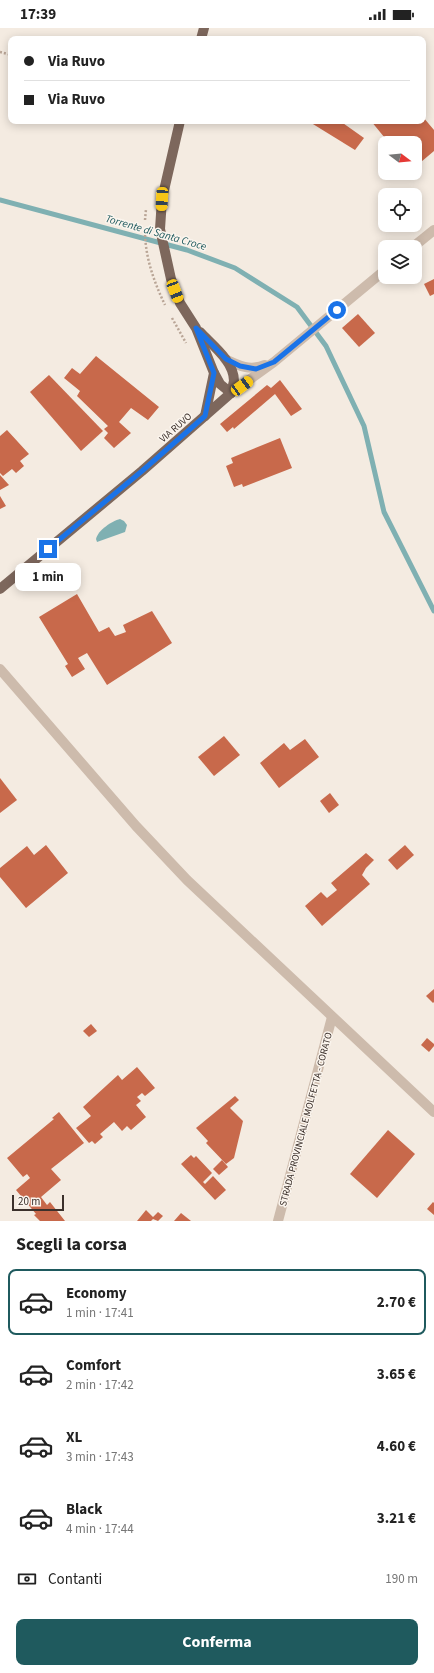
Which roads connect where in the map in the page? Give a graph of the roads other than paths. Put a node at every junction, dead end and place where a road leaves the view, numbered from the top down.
1 (179, 124) edge
2 (434, 230) edge
3 (422, 240) edge
4 (378, 276) edge
5 (196, 328) junction
6 (226, 359) junction
7 (277, 359) junction
8 (214, 373) junction
9 (231, 394) junction
10 (205, 416) junction
11 (0, 589) edge
12 (0, 669) edge
13 (332, 1017) junction
14 (434, 1112) edge
15 (278, 1221) edge

1 - 5 main road
2 - 3 street
4 - 7 street, VIA RUVO
5 - 6 main road
5 - 8 main road
6 - 7 street
6 - 9 main road
7 - 9 street, VIA RUVO
8 - 9 main road
8 - 10 main road
9 - 10 main road, VIA RUVO
10 - 11 main road, VIA RUVO
12 - 13 street
13 - 14 street
13 - 15 street, STRADA PROVINCIALE MOLFETTA - CORATO

